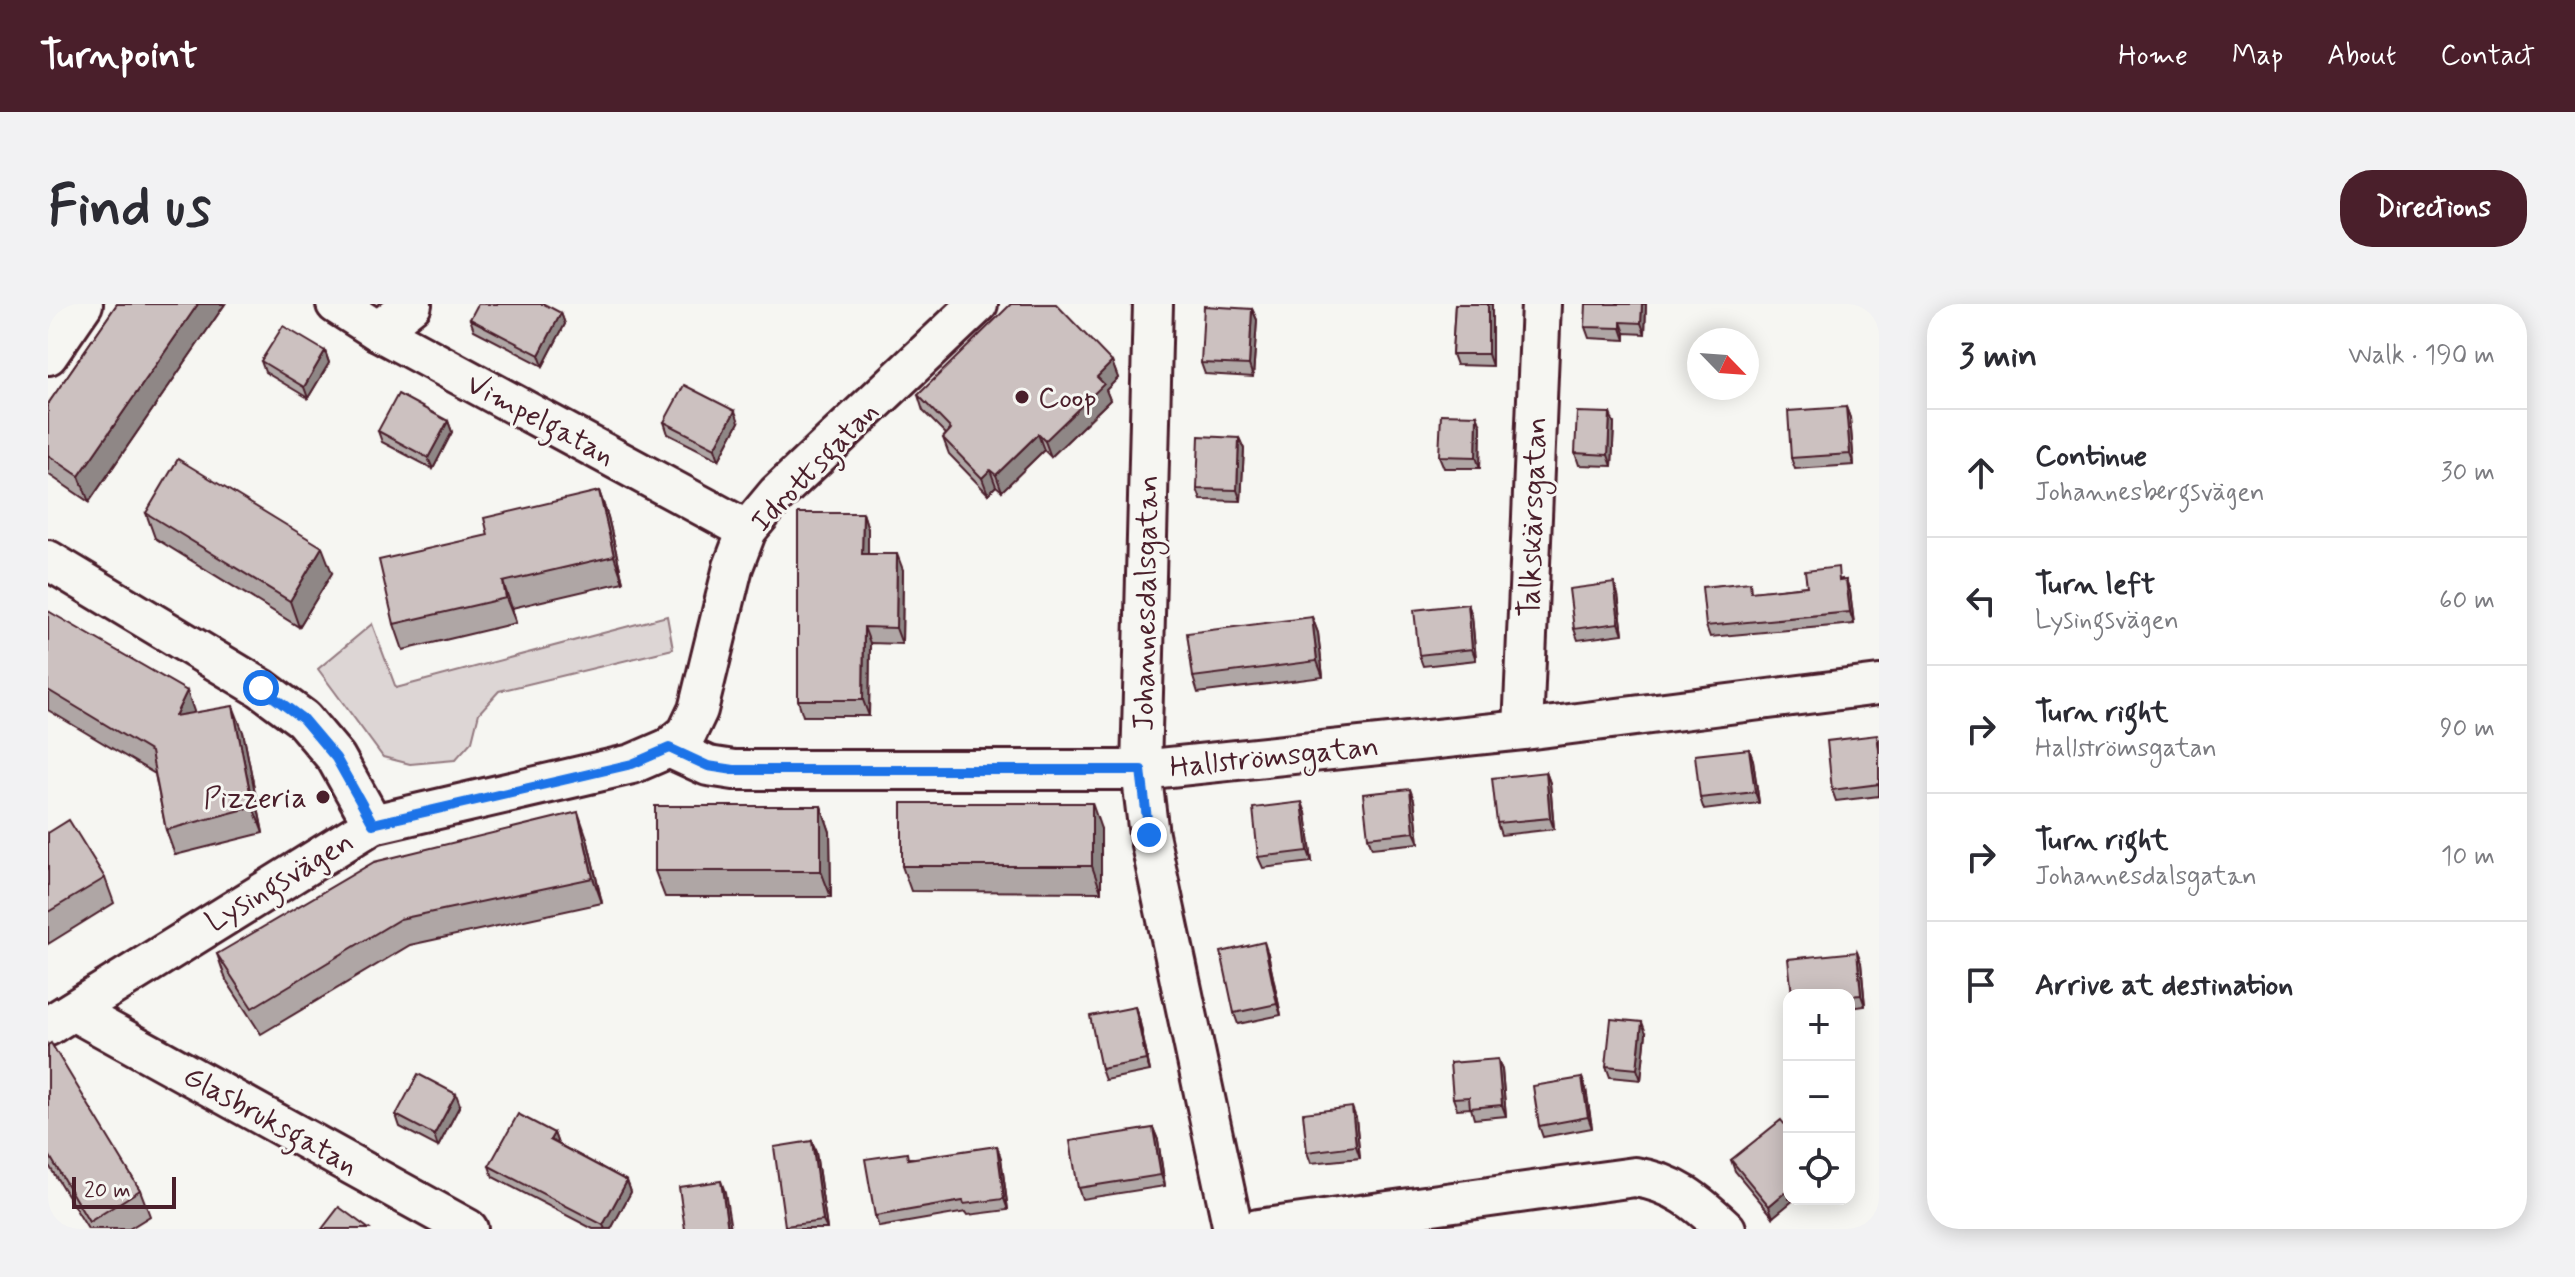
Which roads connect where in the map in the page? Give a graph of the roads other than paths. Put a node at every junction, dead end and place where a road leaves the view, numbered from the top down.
1 (83, 304) edge
2 (336, 304) edge
3 (412, 304) edge
4 (978, 304) edge
5 (1153, 304) edge
6 (1541, 304) edge
7 (378, 331) junction
8 (48, 355) edge
9 (747, 530) junction
10 (48, 560) edge
11 (1879, 685) edge
12 (1523, 730) junction
13 (669, 748) junction
14 (1141, 770) junction
15 (373, 824) junction
16 (61, 1018) edge
17 (468, 1229) edge
18 (1233, 1229) edge
19 (1258, 1229) edge
20 (1726, 1229) edge

1 - 8 street
2 - 7 street, Vimpelgatan
3 - 7 street
4 - 9 street, Idrottsgatan
5 - 14 street, Johannesdalsgatan
6 - 12 street, Talkskärsgatan
7 - 9 street, Vimpelgatan
9 - 13 street, Idrottsgatan
10 - 15 street
11 - 12 street, Hallströmsgatan
12 - 14 street, Hallströmsgatan
13 - 14 street, Hallströmsgatan
13 - 15 street, Lysingsvägen
14 - 18 street, Johannesdalsgatan
15 - 16 street, Lysingsvägen
16 - 17 street, Glasbruksgatan
19 - 20 street

